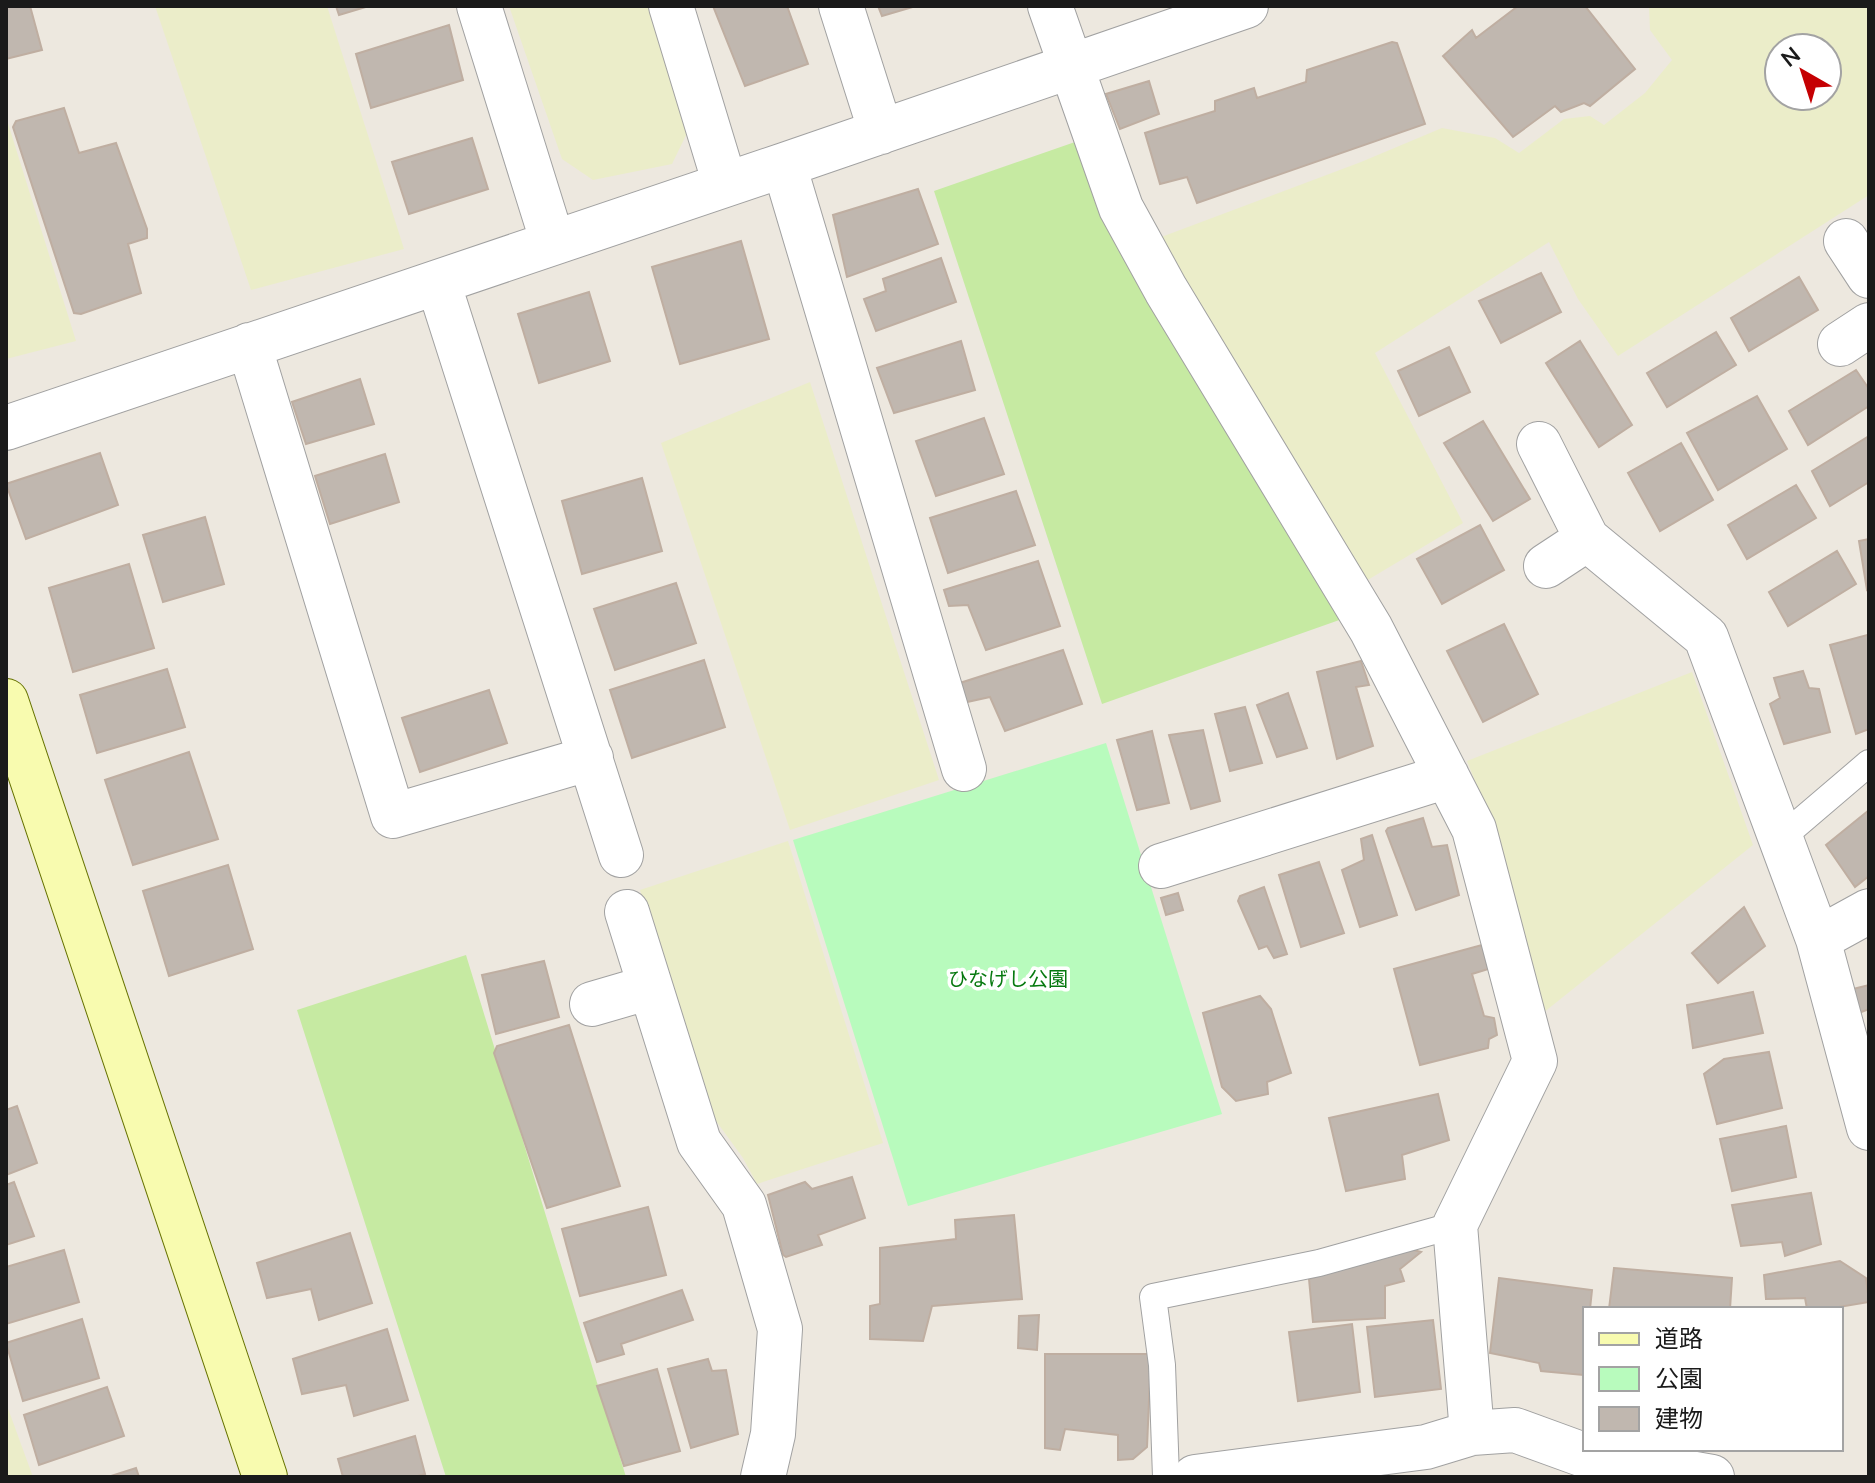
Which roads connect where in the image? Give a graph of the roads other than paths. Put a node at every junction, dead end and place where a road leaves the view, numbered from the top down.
1 (479, 6) edge
2 (671, 6) edge
3 (841, 6) edge
4 (1050, 6) edge
5 (1238, 7) edge
6 (1070, 68) junction
7 (881, 132) junction
8 (784, 165) junction
9 (725, 184) junction
10 (553, 243) junction
11 (438, 282) junction
12 (249, 345) junction
13 (6, 428) edge
14 (1539, 444) dead end
15 (1587, 539) junction
16 (1546, 566) dead end
17 (6, 701) edge
18 (591, 758) junction
19 (1869, 763) edge
20 (964, 769) dead end
21 (1447, 776) junction
22 (1781, 838) junction
23 (621, 855) dead end
24 (1161, 866) dead end
25 (1869, 911) edge
26 (627, 912) dead end
27 (1818, 939) junction
28 (650, 987) junction
29 (592, 1004) dead end
30 (1869, 1128) edge
31 (1455, 1225) junction
32 (1472, 1433) junction
33 (1580, 1466) edge
34 (265, 1477) edge
35 (763, 1477) edge
36 (1166, 1477) edge
37 (1195, 1477) edge
38 (1712, 1477) edge

1 - 10 street
2 - 9 street
3 - 7 street
4 - 6 street
5 - 6 street
6 - 7 street
6 - 21 street
7 - 8 street
8 - 9 street
8 - 20 street
9 - 10 street
10 - 11 street
11 - 12 street
11 - 18 street
12 - 13 street
12 - 18 street
14 - 15 street
15 - 16 street
15 - 22 street
17 - 34 street
18 - 23 street
19 - 22 lane
21 - 24 street
21 - 31 street
22 - 27 street
25 - 27 street
26 - 28 street
27 - 30 street
28 - 29 street
28 - 35 street
31 - 32 street
31 - 36 lane
32 - 33 street
32 - 37 street
33 - 38 street

